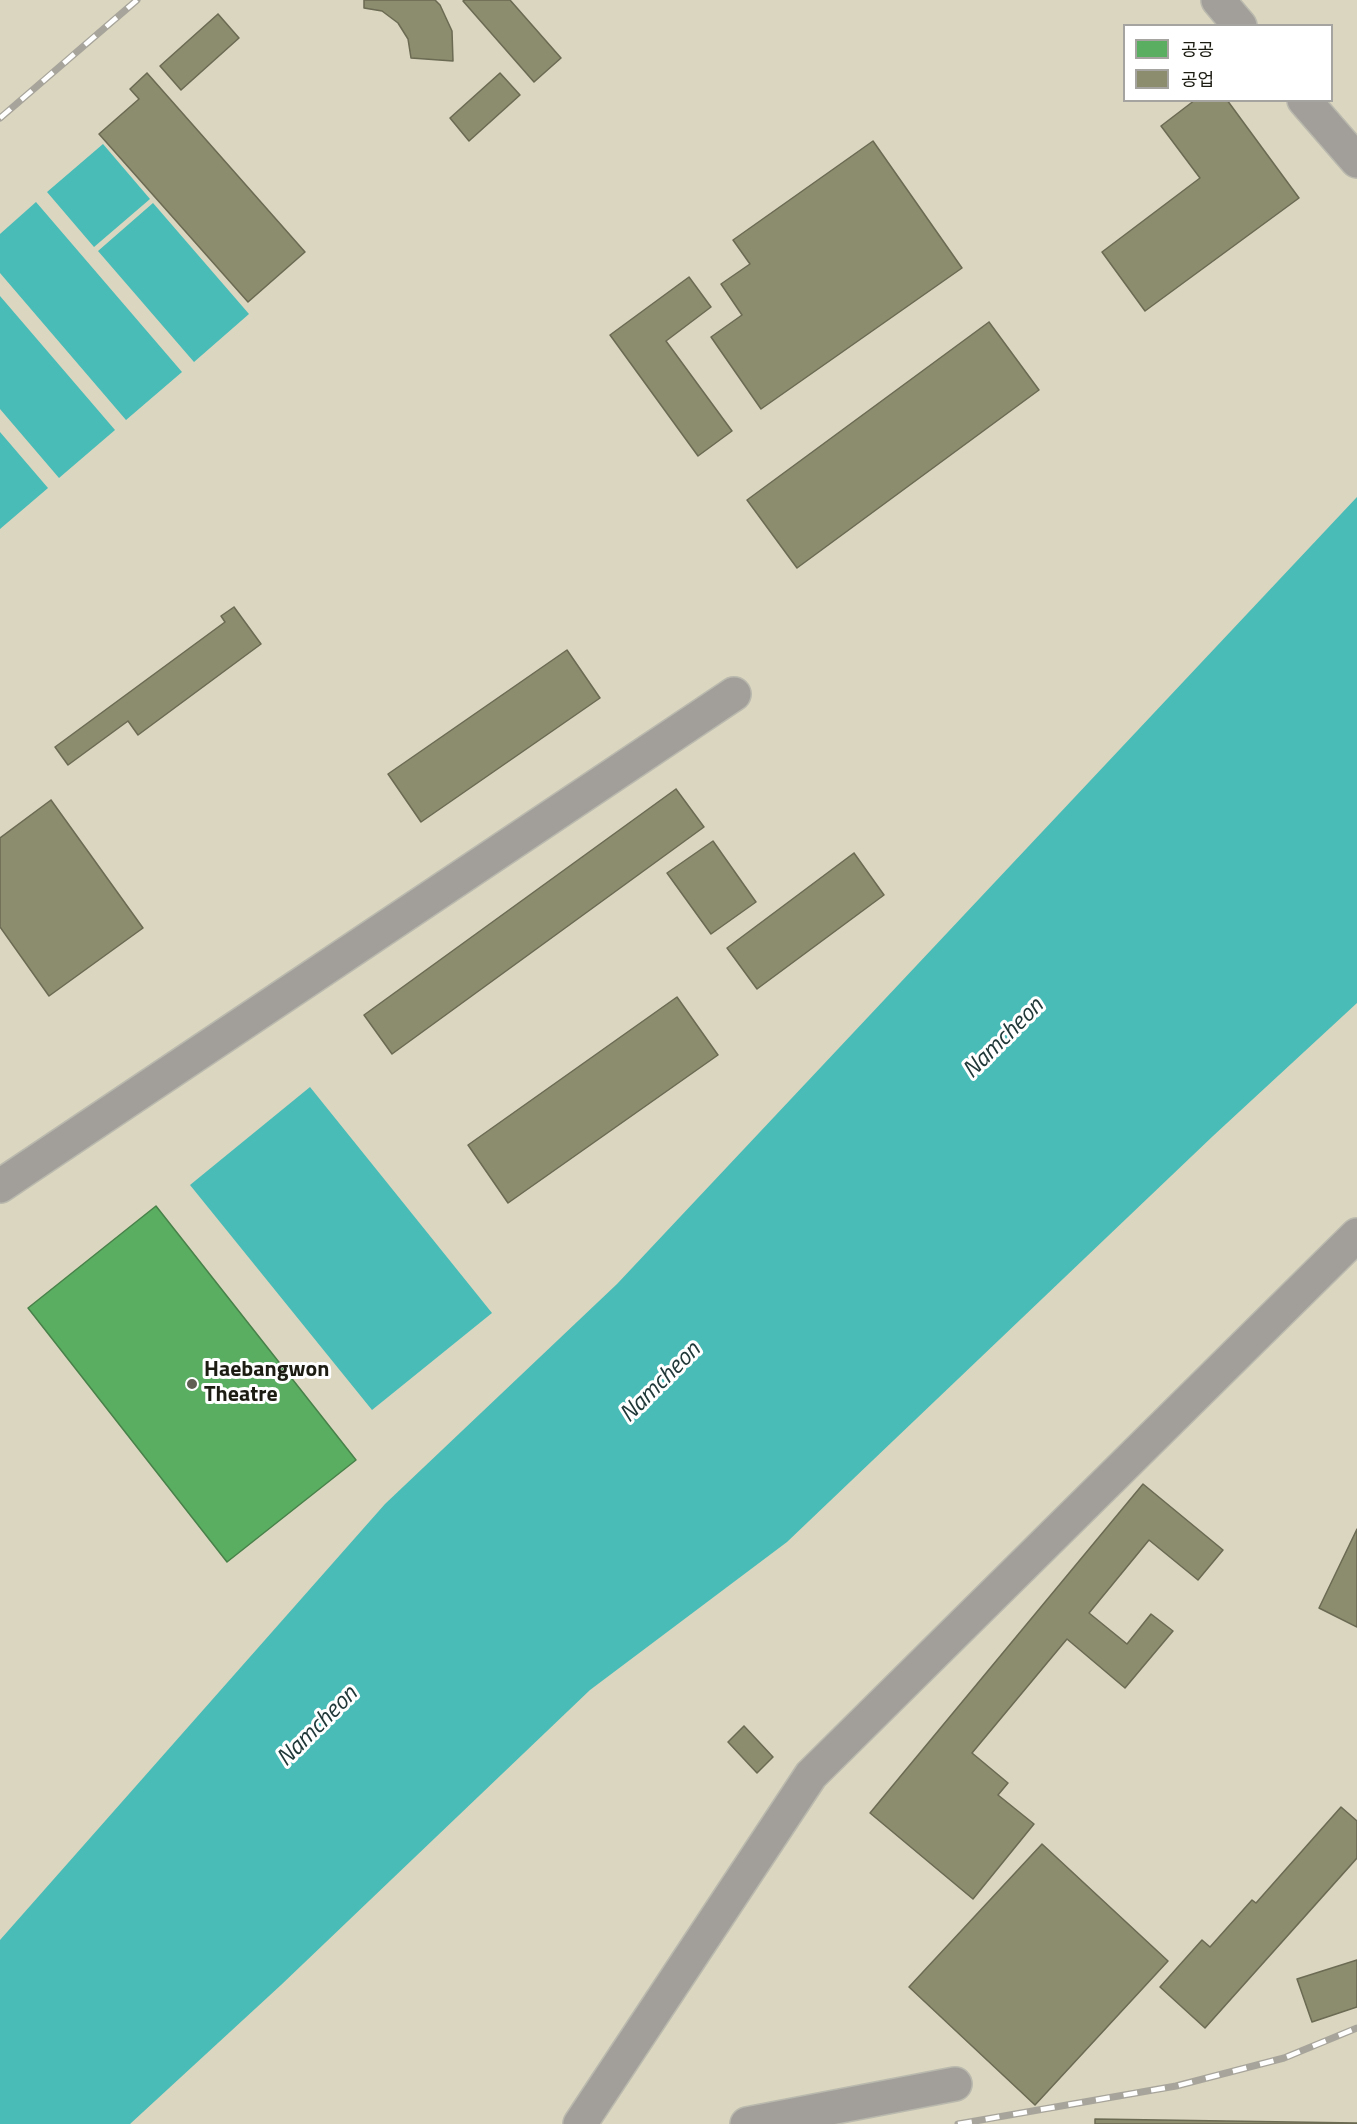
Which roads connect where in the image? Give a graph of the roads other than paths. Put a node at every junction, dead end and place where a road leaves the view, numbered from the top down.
1 (1218, 0) edge
2 (1238, 24) edge
3 (1306, 102) edge
4 (1357, 161) edge
5 (734, 694) dead end
6 (0, 1186) edge
7 (1357, 1234) edge
8 (956, 2084) dead end
9 (580, 2124) edge
10 (747, 2124) edge

1 - 2 lane
3 - 4 lane
5 - 6 lane
7 - 9 lane
8 - 10 lane

